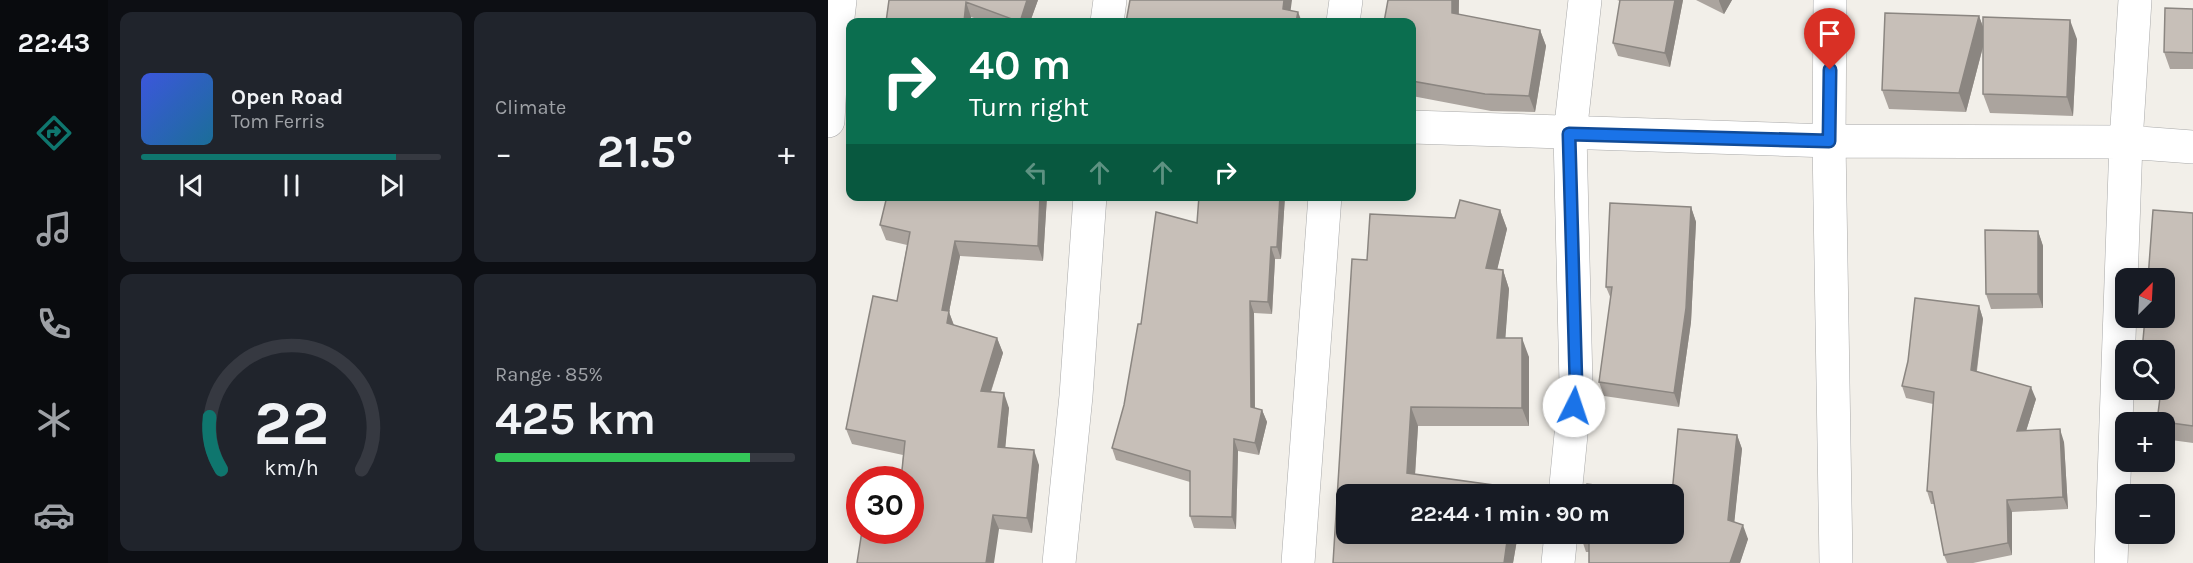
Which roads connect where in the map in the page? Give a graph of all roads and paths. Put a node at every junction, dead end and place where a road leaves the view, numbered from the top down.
1 (840, 0) edge
2 (1110, 0) edge
3 (1346, 0) edge
4 (1585, 0) edge
5 (1830, 0) edge
6 (2135, 0) edge
7 (1108, 18) edge
8 (1344, 18) edge
9 (836, 85) edge
10 (828, 121) edge
11 (1416, 127) edge
12 (1569, 134) junction
13 (1829, 141) junction
14 (2126, 142) junction
15 (2193, 147) edge
16 (1090, 201) edge
17 (1325, 201) edge
18 (1566, 484) edge
19 (1560, 544) edge
20 (1059, 563) edge
21 (1298, 563) edge
22 (1558, 563) edge
23 (1836, 563) edge
24 (2111, 563) edge

1 - 9 street
2 - 7 street
3 - 8 street
4 - 12 street
5 - 13 street
6 - 14 street
9 - 10 street
11 - 12 street
12 - 13 street
12 - 18 street
13 - 14 street
13 - 23 street
14 - 15 street
14 - 24 street
16 - 20 street
17 - 21 street
19 - 22 street

